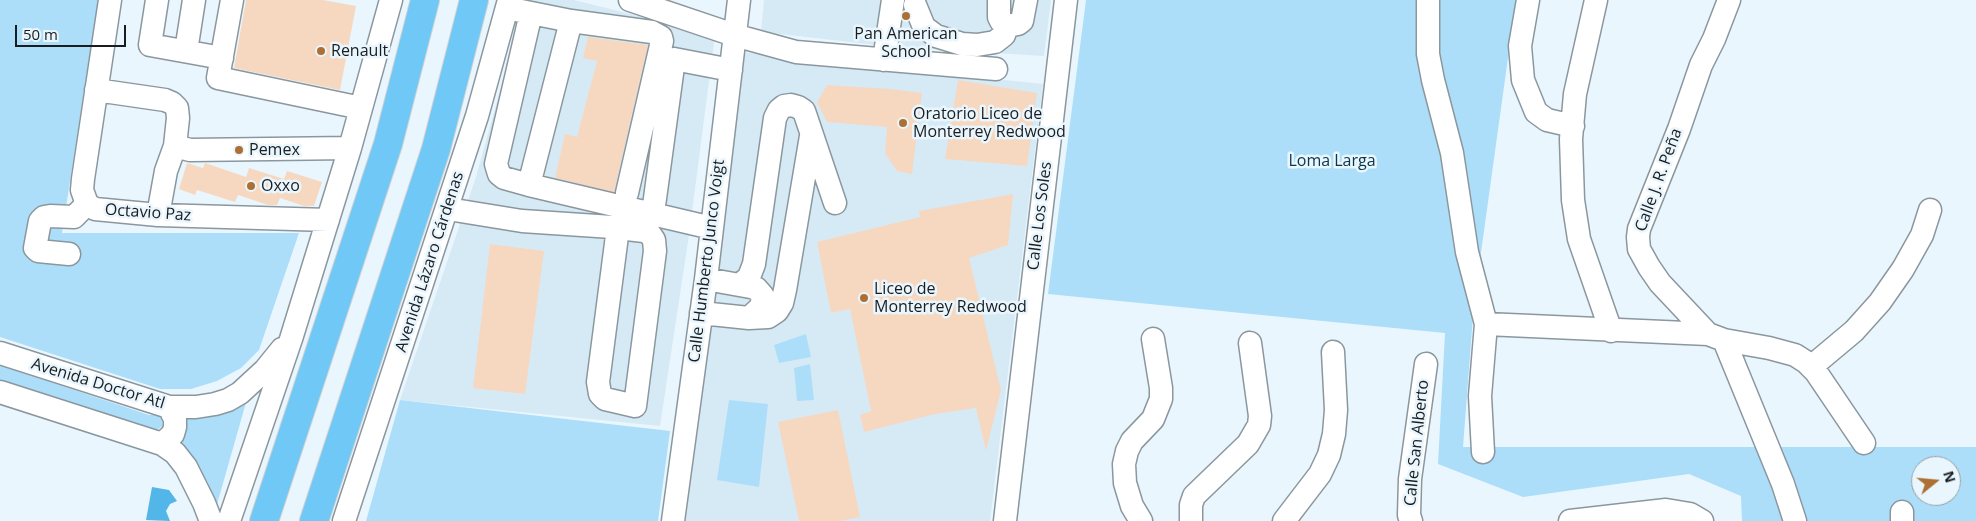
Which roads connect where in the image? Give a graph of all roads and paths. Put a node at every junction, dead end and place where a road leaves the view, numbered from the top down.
1 (110, 0) edge
2 (157, 0) edge
3 (194, 0) edge
4 (232, 0) edge
5 (391, 0) edge
6 (425, 0) edge
7 (474, 0) edge
8 (630, 0) edge
9 (740, 0) edge
10 (893, 0) edge
11 (999, 0) edge
12 (1026, 0) edge
13 (1066, 0) edge
14 (1428, 0) edge
15 (1528, 0) edge
16 (1596, 0) edge
17 (1730, 0) edge
18 (915, 5) dead end
19 (507, 9) edge
20 (530, 18) junction
21 (571, 21) junction
22 (1008, 26) junction
23 (734, 35) junction
24 (186, 51) junction
25 (222, 58) junction
26 (884, 60) junction
27 (996, 69) dead end
28 (730, 70) junction
29 (96, 90) junction
30 (361, 108) junction
31 (1572, 126) junction
32 (812, 133) junction
33 (175, 146) junction
34 (350, 148) junction
35 (530, 186) junction
36 (627, 193) dead end
37 (835, 203) dead end
38 (87, 204) junction
39 (448, 209) junction
40 (1930, 210) dead end
41 (653, 213) junction
42 (158, 215) junction
43 (328, 220) junction
44 (618, 228) junction
45 (712, 228) junction
46 (69, 254) dead end
47 (706, 279) junction
48 (741, 284) junction
49 (701, 313) junction
50 (749, 318) junction
51 (1486, 324) junction
52 (1611, 331) junction
53 (1716, 337) junction
54 (291, 339) junction
55 (1152, 339) dead end
56 (1250, 343) dead end
57 (1333, 352) dead end
58 (0, 353) edge
59 (1426, 364) dead end
60 (1811, 367) junction
61 (0, 392) edge
62 (169, 407) junction
63 (1864, 443) dead end
64 (162, 444) junction
65 (1483, 452) dead end
66 (210, 521) edge
67 (229, 521) edge
68 (264, 521) edge
69 (314, 521) edge
70 (344, 521) edge
71 (674, 521) edge
72 (1005, 521) edge
73 (1141, 521) edge
74 (1191, 521) edge
75 (1284, 521) edge
76 (1411, 521) edge
77 (1570, 521) edge
78 (1702, 521) edge
79 (1795, 521) edge

1 - 29 street, Octavio Paz
2 - 24 street
3 - 24 street
4 - 25 street
5 - 30 street
6 - 68 highway
7 - 69 highway, Avenida Lázaro Cárdenas
8 - 23 street
9 - 23 street, Calle Humberto Junco Voigt
10 - 26 street
11 - 22 street
12 - 22 street
13 - 72 street, Calle Los Soles
14 - 51 street
15 - 31 street
16 - 31 street
17 - 53 street, Calle J. R. Peña
18 - 22 street
19 - 20 street
19 - 39 street, Avenida Lázaro Cárdenas
20 - 21 street
20 - 35 street
21 - 35 street
21 - 36 street
23 - 26 street
23 - 28 street, Calle Humberto Junco Voigt
24 - 25 street
25 - 30 street
26 - 27 street
28 - 41 street
28 - 45 street, Calle Humberto Junco Voigt
29 - 33 street
29 - 38 street, Octavio Paz
30 - 34 street
31 - 52 street
32 - 37 street
32 - 48 street
32 - 50 street
33 - 34 street
33 - 42 street
34 - 43 street
35 - 41 street
38 - 42 street, Octavio Paz
38 - 46 street
39 - 44 street
39 - 70 street, Avenida Lázaro Cárdenas
40 - 60 street
41 - 45 street
42 - 43 street, Octavio Paz
43 - 54 street
44 - 44 street
45 - 47 street, Calle Humberto Junco Voigt
47 - 48 street
47 - 49 street, Calle Humberto Junco Voigt
48 - 50 street
49 - 50 street
49 - 71 street, Calle Humberto Junco Voigt
51 - 52 street
51 - 65 street
52 - 53 street
53 - 60 street
53 - 79 street
54 - 62 street, Avenida Doctor Atl
54 - 67 street
55 - 73 street
56 - 74 street
57 - 75 street
58 - 62 street, Avenida Doctor Atl
59 - 76 street, Calle San Alberto
60 - 63 street
61 - 64 street
62 - 64 street
64 - 66 street
77 - 78 street

